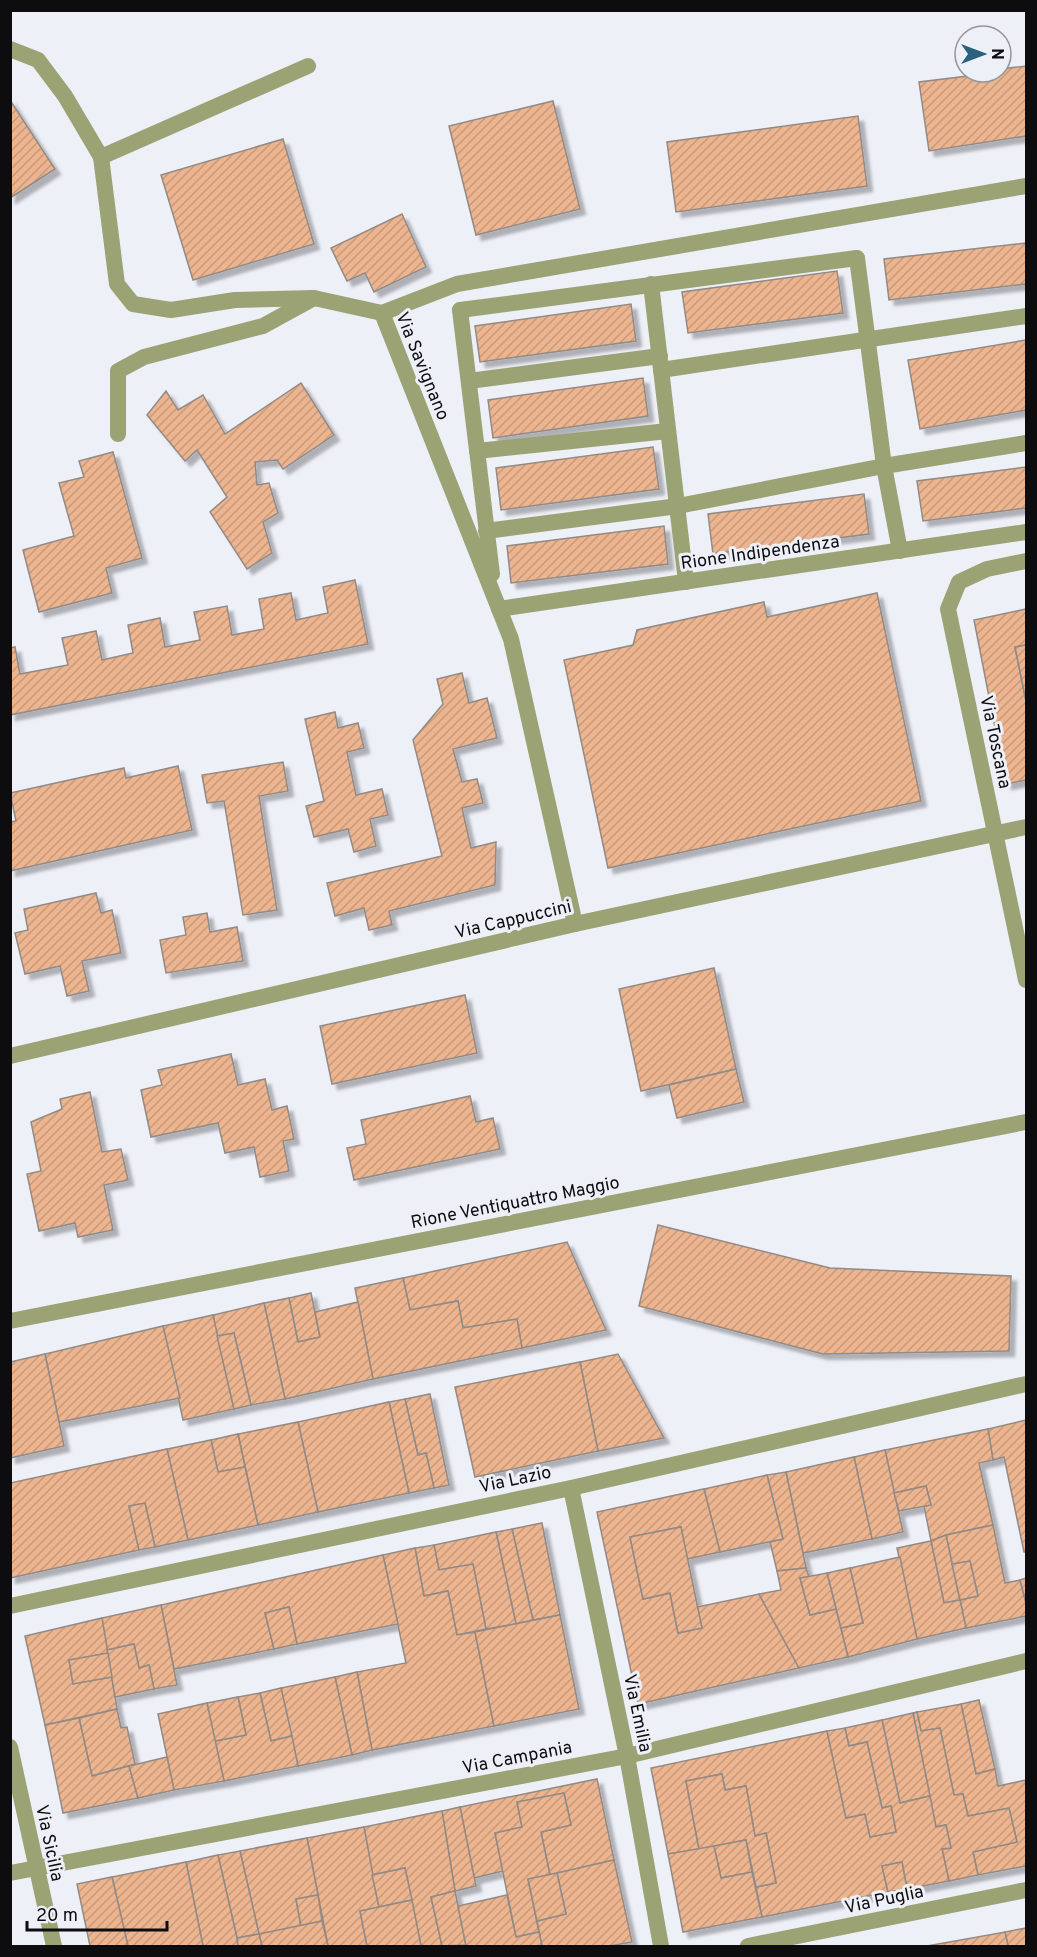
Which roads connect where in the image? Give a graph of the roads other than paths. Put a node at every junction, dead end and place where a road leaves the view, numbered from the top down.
1 (10, 49) edge
2 (308, 66) dead end
3 (101, 157) junction
4 (1026, 186) edge
5 (651, 284) junction
6 (314, 298) junction
7 (382, 313) junction
8 (1026, 316) edge
9 (868, 340) junction
10 (661, 363) junction
11 (469, 381) junction
12 (668, 430) junction
13 (118, 434) dead end
14 (1026, 442) edge
15 (477, 451) junction
16 (884, 466) junction
17 (678, 506) junction
18 (486, 531) junction
19 (1026, 532) edge
20 (900, 551) junction
21 (1026, 561) edge
22 (686, 582) junction
23 (496, 603) junction
24 (1026, 827) edge
25 (995, 834) junction
26 (575, 924) junction
27 (1026, 980) edge
28 (10, 1056) edge
29 (1026, 1122) edge
30 (10, 1321) edge
31 (1026, 1384) edge
32 (570, 1488) junction
33 (10, 1606) edge
34 (1026, 1661) edge
35 (10, 1747) edge
36 (627, 1756) junction
37 (35, 1869) junction
38 (10, 1873) edge
39 (1026, 1890) edge
40 (54, 1947) edge
41 (662, 1947) edge
42 (748, 1947) edge

1 - 3 street, Via Savignano
2 - 3 street
3 - 6 street, Via Savignano
4 - 7 street
5 - 9 street
5 - 10 street
5 - 11 street
6 - 7 street, Via Savignano
6 - 13 street
7 - 23 street, Via Savignano
8 - 9 street
9 - 10 street
9 - 16 street
10 - 11 street
10 - 12 street
11 - 15 street
12 - 15 street
12 - 17 street
14 - 16 street
15 - 18 street
16 - 17 street
16 - 20 street
17 - 18 street
17 - 22 street
18 - 23 street
19 - 20 street, Rione Indipendenza
20 - 22 street, Rione Indipendenza
21 - 25 street, Via Toscana
22 - 23 street, Rione Indipendenza
23 - 26 street, Via Savignano
24 - 25 street, Via Cappuccini
25 - 26 street, Via Cappuccini
25 - 27 street, Via Toscana
26 - 28 street, Via Cappuccini
29 - 30 street, Rione Ventiquattro Maggio
31 - 32 street, Via Lazio
32 - 33 street, Via Lazio
32 - 36 street, Via Emilia
34 - 36 street, Via Campania
35 - 37 street, Via Sicilia
36 - 37 street, Via Campania
36 - 41 street, Via Emilia
37 - 38 street, Via Campania
37 - 40 street, Via Sicilia
39 - 42 street, Via Puglia

